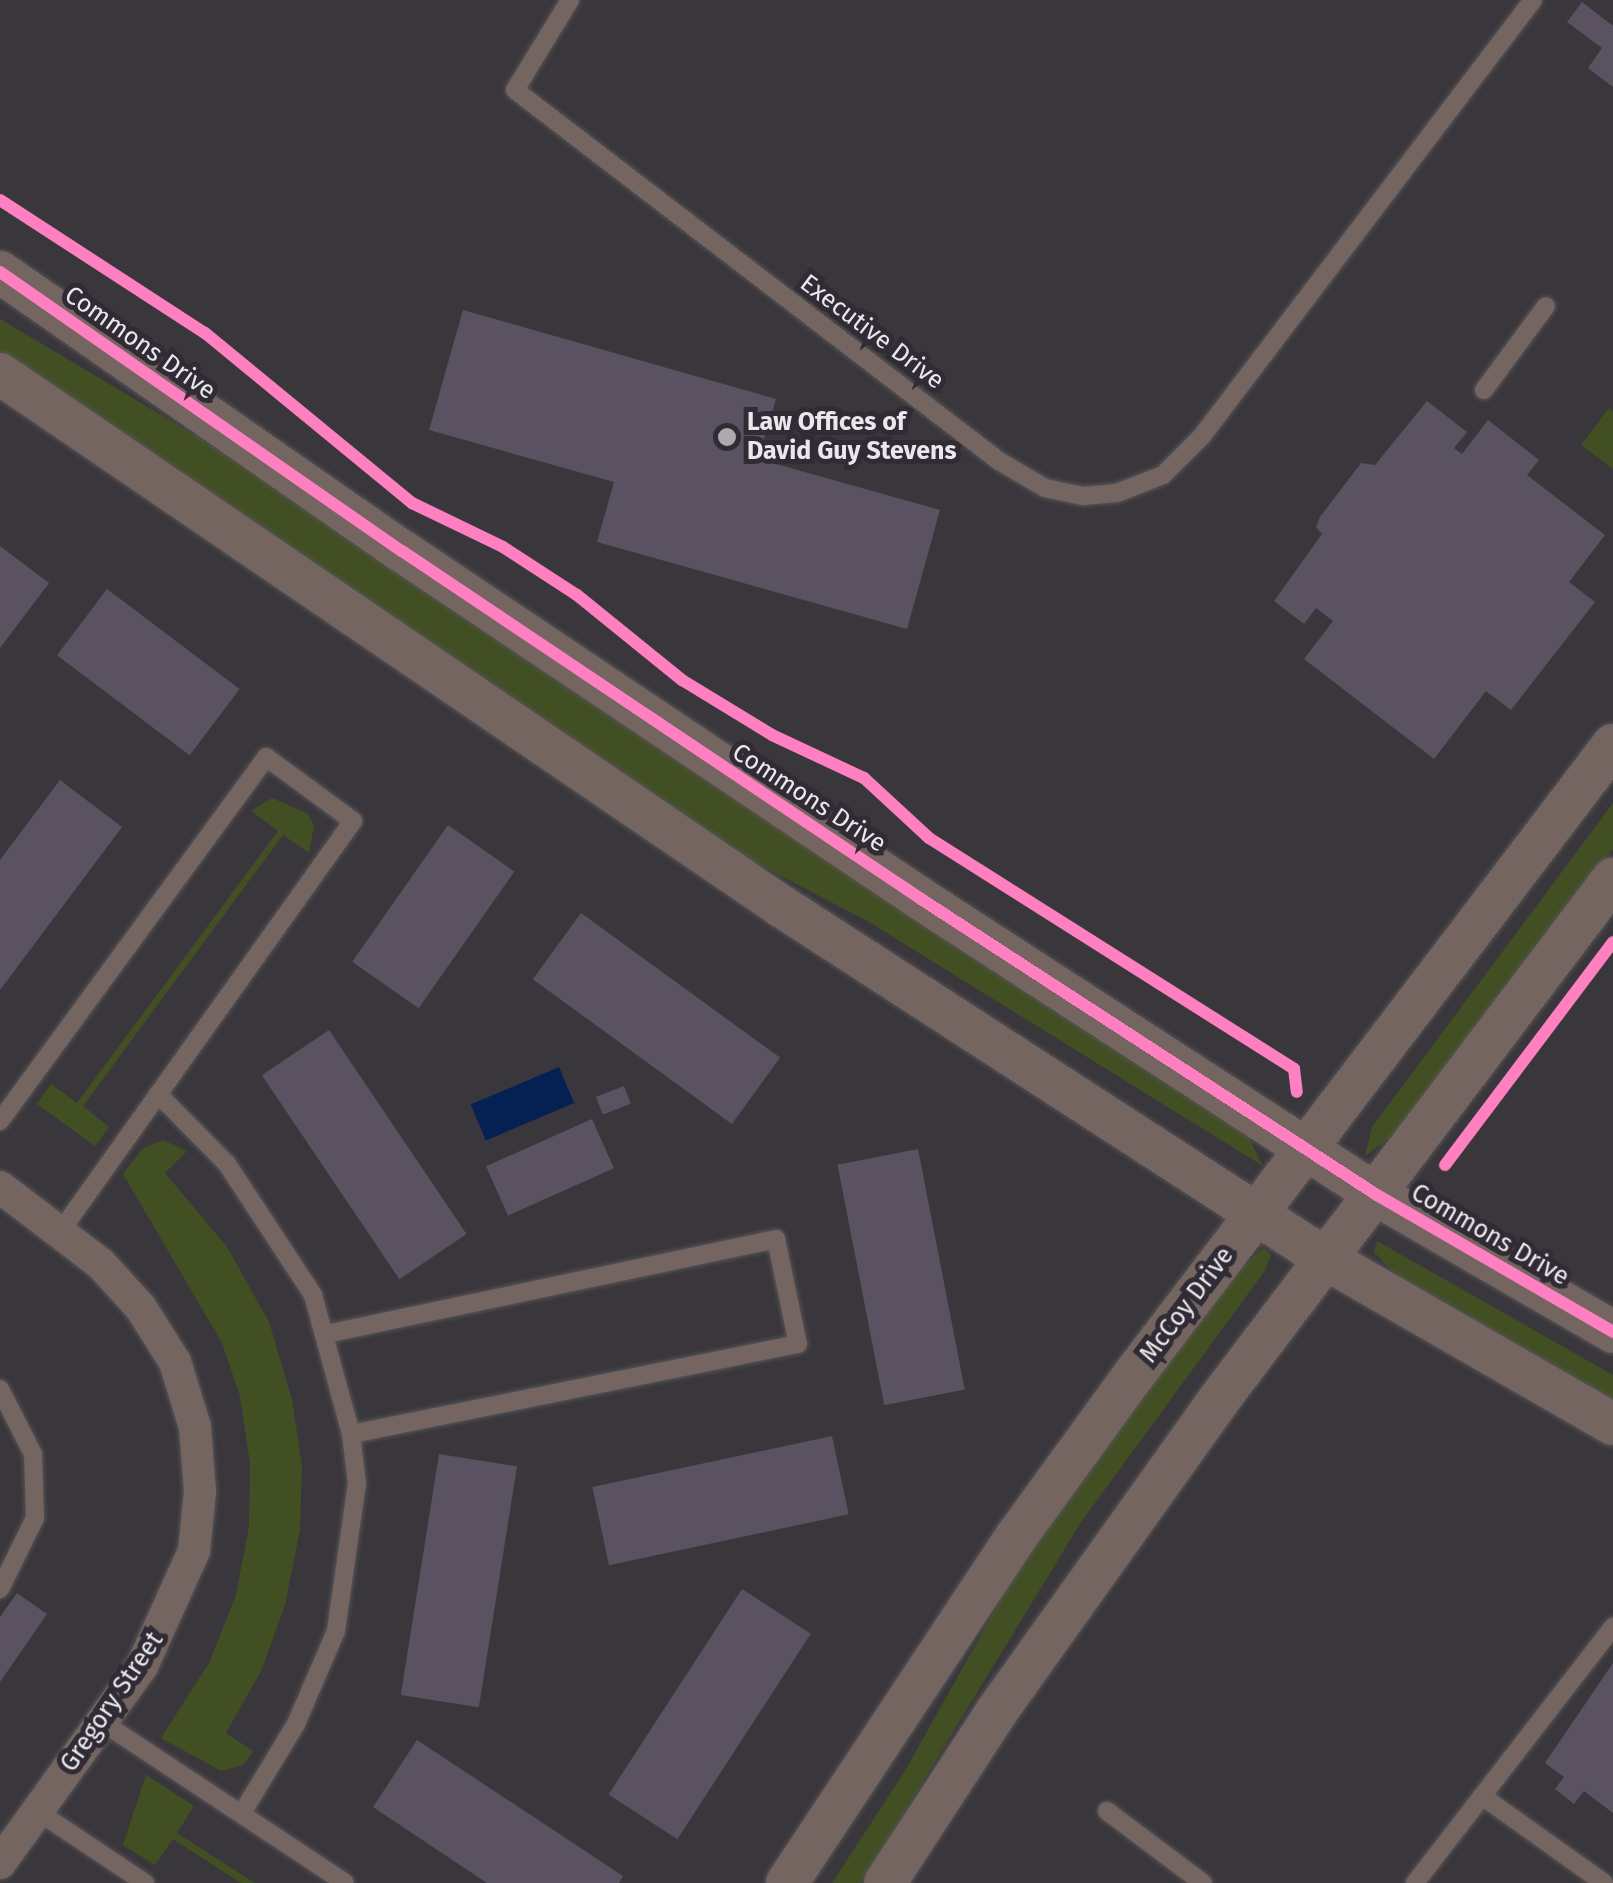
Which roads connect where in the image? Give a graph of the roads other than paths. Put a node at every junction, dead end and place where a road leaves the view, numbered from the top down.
1 (570, 0) edge
2 (1533, 0) edge
3 (0, 272) edge
4 (1546, 306) dead end
5 (0, 374) edge
6 (1484, 390) dead end
7 (1613, 745) edge
8 (1613, 879) edge
9 (158, 1094) junction
10 (0, 1121) edge
11 (1308, 1148) junction
12 (0, 1187) edge
13 (1377, 1195) junction
14 (1256, 1213) junction
15 (60, 1232) junction
16 (1326, 1259) junction
17 (1613, 1332) edge
18 (326, 1334) junction
19 (0, 1389) edge
20 (1613, 1424) edge
21 (352, 1434) junction
22 (0, 1589) edge
23 (1613, 1627) edge
24 (102, 1722) junction
25 (1482, 1796) junction
26 (38, 1811) junction
27 (1108, 1811) dead end
28 (242, 1813) junction
29 (0, 1863) edge
30 (796, 1876) edge
31 (1417, 1882) edge
32 (145, 1883) edge
33 (345, 1883) edge
34 (885, 1883) edge
35 (1203, 1883) edge
36 (1604, 1883) edge

1 - 2 lane, Executive Drive
3 - 11 street, Commons Drive
4 - 6 lane
5 - 14 street
7 - 11 street, McCoy Drive
8 - 13 street
9 - 10 lane
9 - 15 lane
9 - 18 lane
11 - 13 street, Commons Drive
11 - 14 street, McCoy Drive
12 - 15 street, Gregory Street
13 - 16 street
13 - 17 street, Commons Drive
14 - 16 street
14 - 30 street, McCoy Drive
15 - 24 street, Gregory Street
16 - 20 street
16 - 34 street
18 - 21 lane
18 - 21 lane
19 - 22 lane
21 - 28 lane
23 - 25 lane
24 - 26 street, Gregory Street
24 - 28 lane
25 - 31 lane
25 - 36 lane
26 - 29 street, Gregory Street
26 - 32 lane
27 - 35 lane
28 - 33 lane

